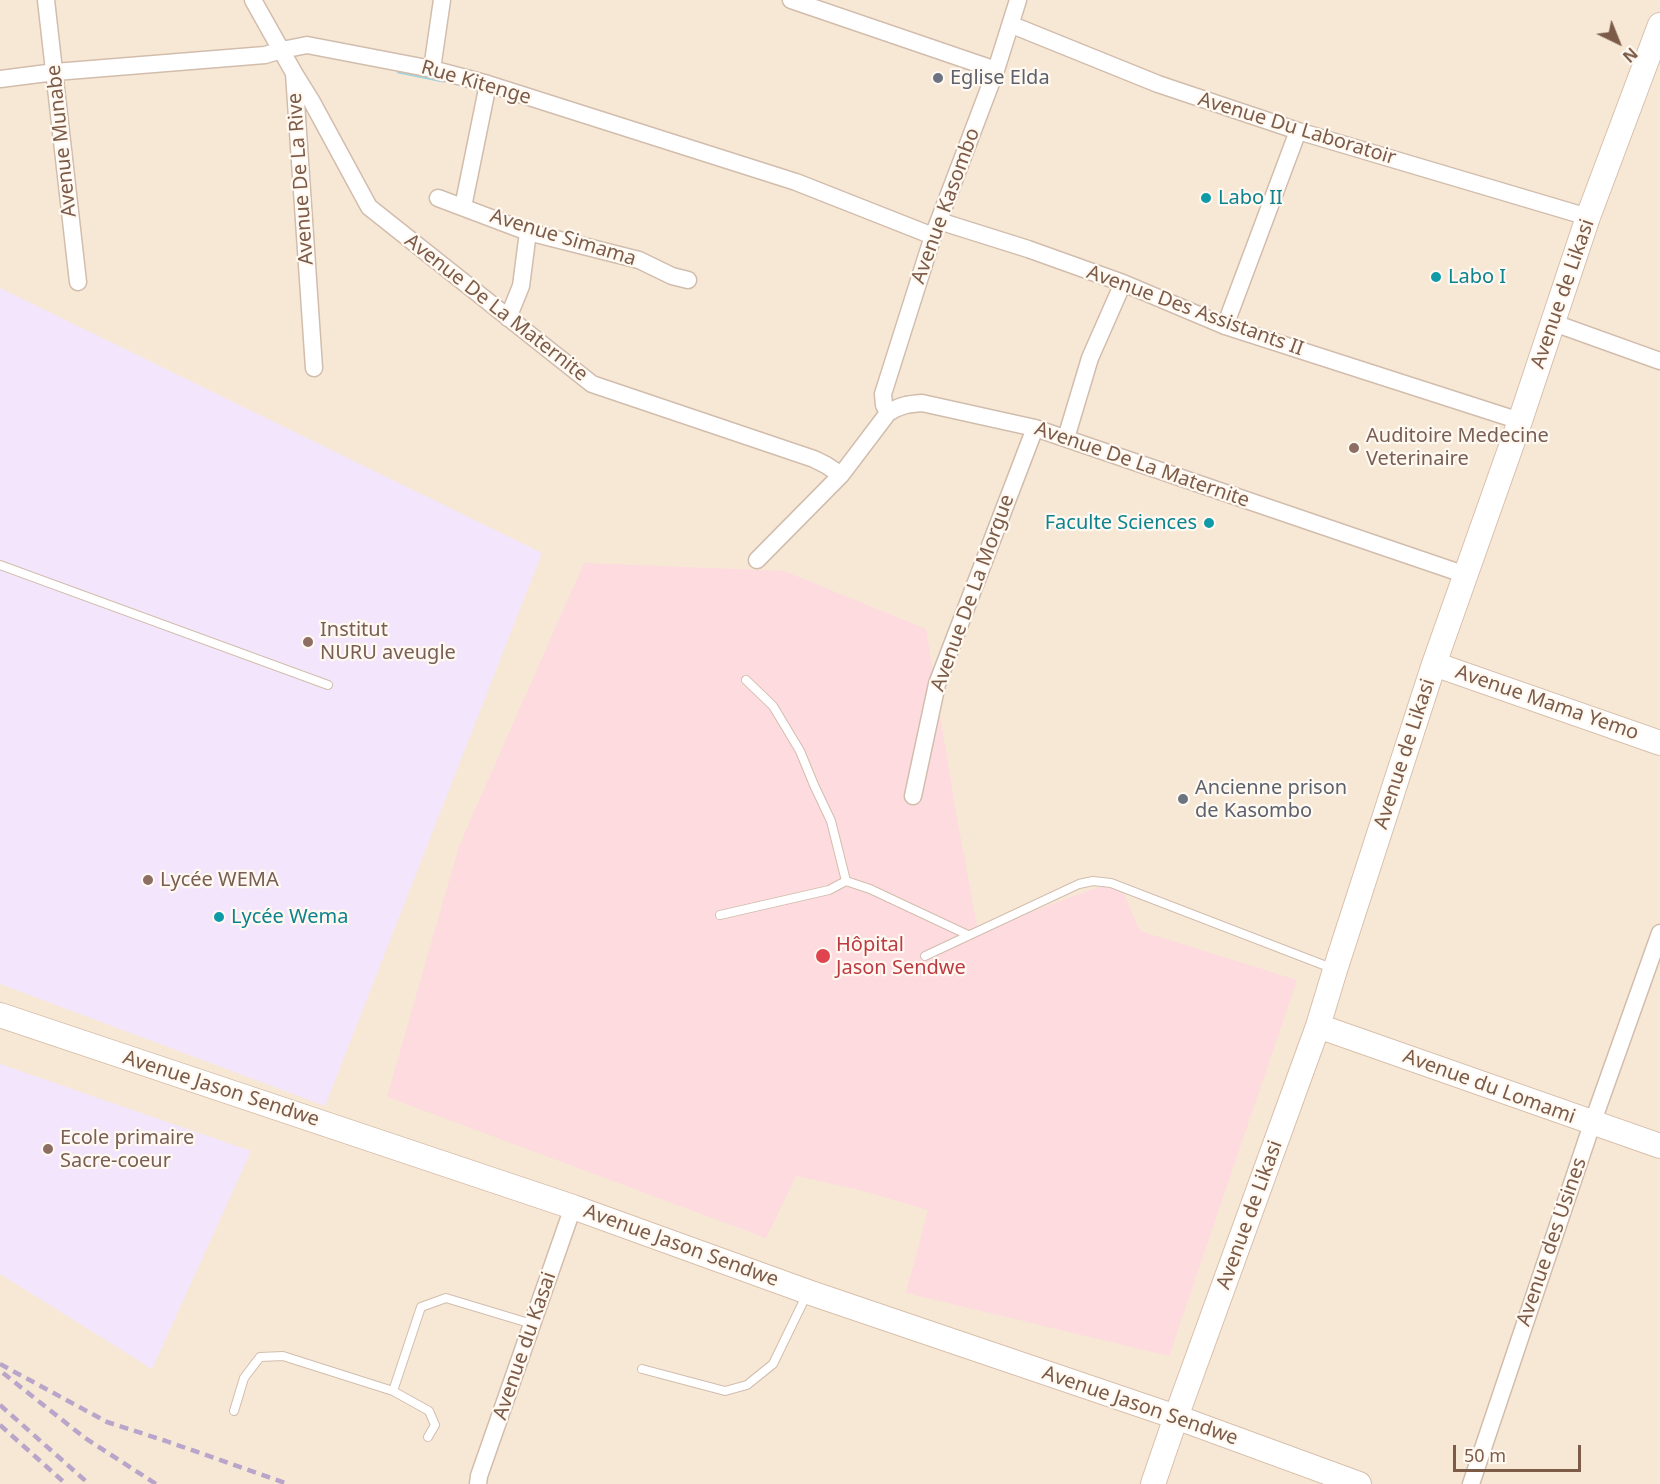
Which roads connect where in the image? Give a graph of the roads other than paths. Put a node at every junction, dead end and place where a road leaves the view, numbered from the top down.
1 (46, 0) edge
2 (254, 0) edge
3 (442, 0) edge
4 (791, 0) edge
5 (1018, 0) edge
6 (1012, 25) junction
7 (1660, 25) edge
8 (282, 50) junction
9 (432, 69) junction
10 (996, 70) junction
11 (55, 72) junction
12 (294, 73) junction
13 (0, 79) edge
14 (488, 84) junction
15 (1298, 131) junction
16 (438, 198) dead end
17 (463, 207) junction
18 (1588, 217) junction
19 (936, 228) junction
20 (528, 232) junction
21 (688, 280) dead end
22 (78, 282) dead end
23 (1123, 283) junction
24 (508, 318) junction
25 (1554, 323) junction
26 (1226, 326) junction
27 (1660, 361) edge
28 (314, 368) dead end
29 (888, 413) junction
30 (1520, 421) junction
31 (1035, 428) junction
32 (1066, 438) junction
33 (841, 475) junction
34 (757, 560) dead end
35 (0, 565) edge
36 (1466, 575) junction
37 (1434, 664) junction
38 (746, 680) dead end
39 (328, 685) dead end
40 (1660, 742) edge
41 (913, 796) dead end
42 (846, 880) junction
43 (720, 915) dead end
44 (1660, 933) edge
45 (968, 935) junction
46 (925, 956) dead end
47 (1335, 970) junction
48 (0, 1015) edge
49 (1318, 1026) junction
50 (1592, 1124) junction
51 (1660, 1146) edge
52 (573, 1208) junction
53 (808, 1292) junction
54 (532, 1324) junction
55 (642, 1369) dead end
56 (393, 1391) junction
57 (234, 1411) dead end
58 (1176, 1417) junction
59 (428, 1437) dead end
60 (478, 1484) edge
61 (1153, 1484) edge
62 (1359, 1484) edge
63 (1471, 1484) edge

1 - 11 street, Avenue Munabe
2 - 8 street, Avenue De La Rive
3 - 9 street
4 - 10 street
5 - 6 street, Avenue Kasombo
6 - 10 street, Avenue Kasombo
6 - 15 street, Avenue Du Laboratoir
7 - 18 main road, Avenue de Likasi
8 - 9 street, Rue Kitenge
8 - 11 street, Rue Kitenge
8 - 12 street, Avenue De La Rive
9 - 14 street, Rue Kitenge
10 - 19 street, Avenue Kasombo
11 - 13 street, Rue Kitenge
11 - 22 street, Avenue Munabe
12 - 24 street, Avenue De La Maternite
12 - 28 street, Avenue De La Rive
14 - 17 street
14 - 19 street, Rue Kitenge
15 - 18 street, Avenue Du Laboratoir
15 - 26 street
16 - 17 street, Avenue Simama
17 - 20 street, Avenue Simama
18 - 25 main road, Avenue de Likasi
19 - 23 street, Avenue Des Assistants II
19 - 29 street, Avenue Kasombo
20 - 21 street, Avenue Simama
20 - 24 street
23 - 26 street, Avenue Des Assistants II
23 - 32 street
24 - 33 street, Avenue De La Maternite
25 - 27 street
25 - 30 main road, Avenue de Likasi
26 - 30 street, Avenue Des Assistants II
29 - 31 street, Avenue De La Maternite
29 - 33 street
30 - 36 main road, Avenue de Likasi
31 - 32 street, Avenue De La Maternite
31 - 41 street, Avenue De La Morgue
32 - 36 street, Avenue De La Maternite
33 - 34 street
35 - 39 lane
36 - 37 main road, Avenue de Likasi
37 - 40 main road, Avenue Mama Yemo
37 - 47 main road, Avenue de Likasi
38 - 42 lane
42 - 43 lane
42 - 45 lane
44 - 50 street, Avenue des Usines
45 - 46 lane
45 - 47 lane
47 - 49 main road, Avenue de Likasi
48 - 52 main road, Avenue Jason Sendwe
49 - 50 main road, Avenue du Lomami
49 - 58 main road, Avenue de Likasi
50 - 51 main road, Avenue du Lomami
50 - 63 street, Avenue des Usines
52 - 53 main road, Avenue Jason Sendwe
52 - 54 street, Avenue du Kasai
53 - 55 lane
53 - 58 main road, Avenue Jason Sendwe
54 - 56 lane
54 - 60 street, Avenue du Kasai
56 - 57 lane
56 - 59 lane
58 - 61 main road, Avenue de Likasi
58 - 62 main road, Avenue Jason Sendwe

